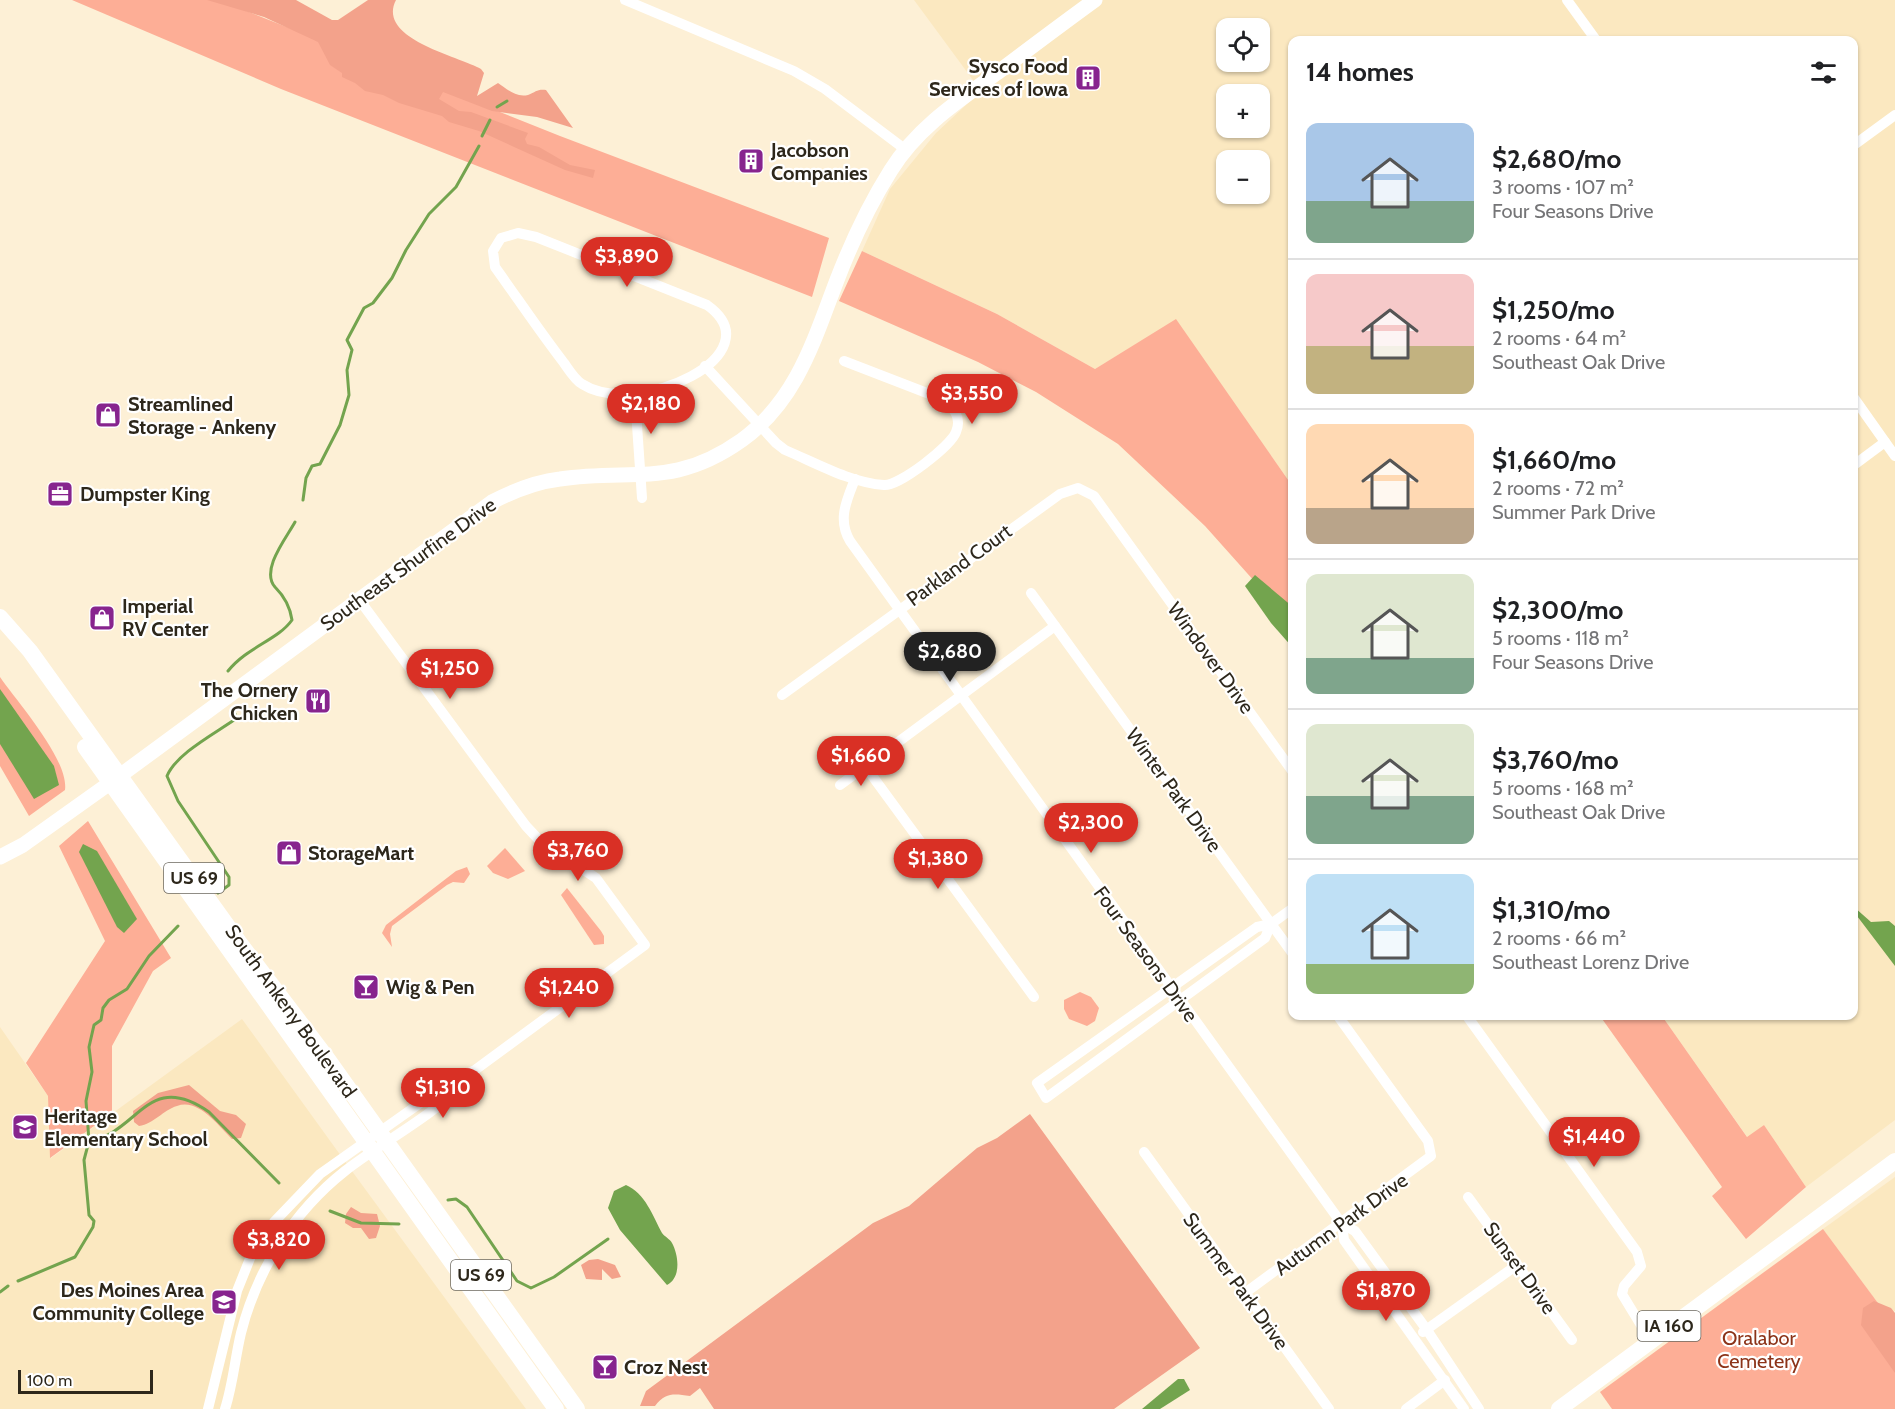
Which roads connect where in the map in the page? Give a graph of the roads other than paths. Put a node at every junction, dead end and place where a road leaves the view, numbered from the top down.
1 (625, 0) edge
2 (1095, 0) edge
3 (1567, 0) edge
4 (1593, 36) edge
5 (1895, 115) edge
6 (1858, 142) edge
7 (906, 150) junction
8 (844, 361) dead end
9 (705, 366) junction
10 (634, 396) junction
11 (1858, 404) edge
12 (760, 426) junction
13 (1885, 442) junction
14 (1895, 456) edge
15 (1858, 462) edge
16 (640, 477) junction
17 (855, 479) junction
18 (642, 498) dead end
19 (1128, 544) joint
20 (1031, 593) dead end
21 (358, 598) junction
22 (898, 608) junction
23 (0, 619) edge
24 (1055, 626) junction
25 (959, 694) junction
26 (782, 695) dead end
27 (1288, 765) edge
28 (865, 766) junction
29 (115, 779) junction
30 (840, 785) dead end
31 (0, 857) edge
32 (1288, 912) edge
33 (1271, 924) junction
34 (1288, 947) edge
35 (1170, 987) junction
36 (1034, 997) dead end
37 (1180, 1000) junction
38 (1341, 1020) edge
39 (1470, 1020) edge
40 (383, 1137) junction
41 (368, 1147) junction
42 (1144, 1152) dead end
43 (1895, 1161) edge
44 (1468, 1197) dead end
45 (1342, 1224) junction
46 (1517, 1265) junction
47 (1245, 1293) junction
48 (1427, 1330) junction
49 (1415, 1338) junction
50 (1572, 1340) dead end
51 (1650, 1340) junction
52 (1445, 1380) junction
53 (208, 1409) edge
54 (225, 1409) edge
55 (556, 1409) edge
56 (577, 1409) edge
57 (1329, 1409) edge
58 (1406, 1409) edge
59 (1464, 1409) edge
60 (1479, 1409) edge
61 (1559, 1409) edge

1 - 7 street
2 - 7 street, Southeast Shurfine Drive
3 - 4 street
5 - 6 street
7 - 12 street, Southeast Shurfine Drive
8 - 17 street
9 - 10 street
9 - 10 street
9 - 12 street
10 - 16 street
11 - 13 street
12 - 16 street, Southeast Shurfine Drive
12 - 17 street
13 - 14 street
13 - 15 street
16 - 18 street
16 - 21 street, Southeast Shurfine Drive
17 - 22 street, Four Seasons Drive
19 - 22 street, Parkland Court
19 - 27 street, Windover Drive
20 - 24 street, Winter Park Drive
21 - 29 street, Southeast Shurfine Drive
21 - 40 street
22 - 25 street, Four Seasons Drive
22 - 26 street, Parkland Court
23 - 29 main road, South Ankeny Boulevard / US 69
24 - 25 street
24 - 33 street, Winter Park Drive
25 - 28 street
25 - 35 street, Four Seasons Drive
28 - 30 street
28 - 36 street
29 - 31 street, Southeast Shurfine Drive
29 - 40 main road, South Ankeny Boulevard / US 69
29 - 41 main road, South Ankeny Boulevard / US 69
32 - 33 street
33 - 34 street, Winter Park Drive
33 - 35 street
33 - 37 street
35 - 37 street, Four Seasons Drive
35 - 37 street
37 - 45 street, Four Seasons Drive
38 - 45 street, Autumn Park Drive
39 - 51 street
40 - 41 street
40 - 56 main road, South Ankeny Boulevard / US 69
41 - 53 street
41 - 54 street
41 - 55 main road, South Ankeny Boulevard / US 69
42 - 47 street, Summer Park Drive
43 - 51 main road, IA 160
44 - 46 street, Sunset Drive
45 - 47 street, Autumn Park Drive
45 - 48 street, Four Seasons Drive
45 - 49 street, Four Seasons Drive
46 - 48 street
46 - 50 street, Sunset Drive
47 - 57 street, Summer Park Drive
48 - 49 street
48 - 60 street, Four Seasons Drive
49 - 52 street, Four Seasons Drive
51 - 61 main road, IA 160
52 - 58 street
52 - 59 street, Four Seasons Drive

